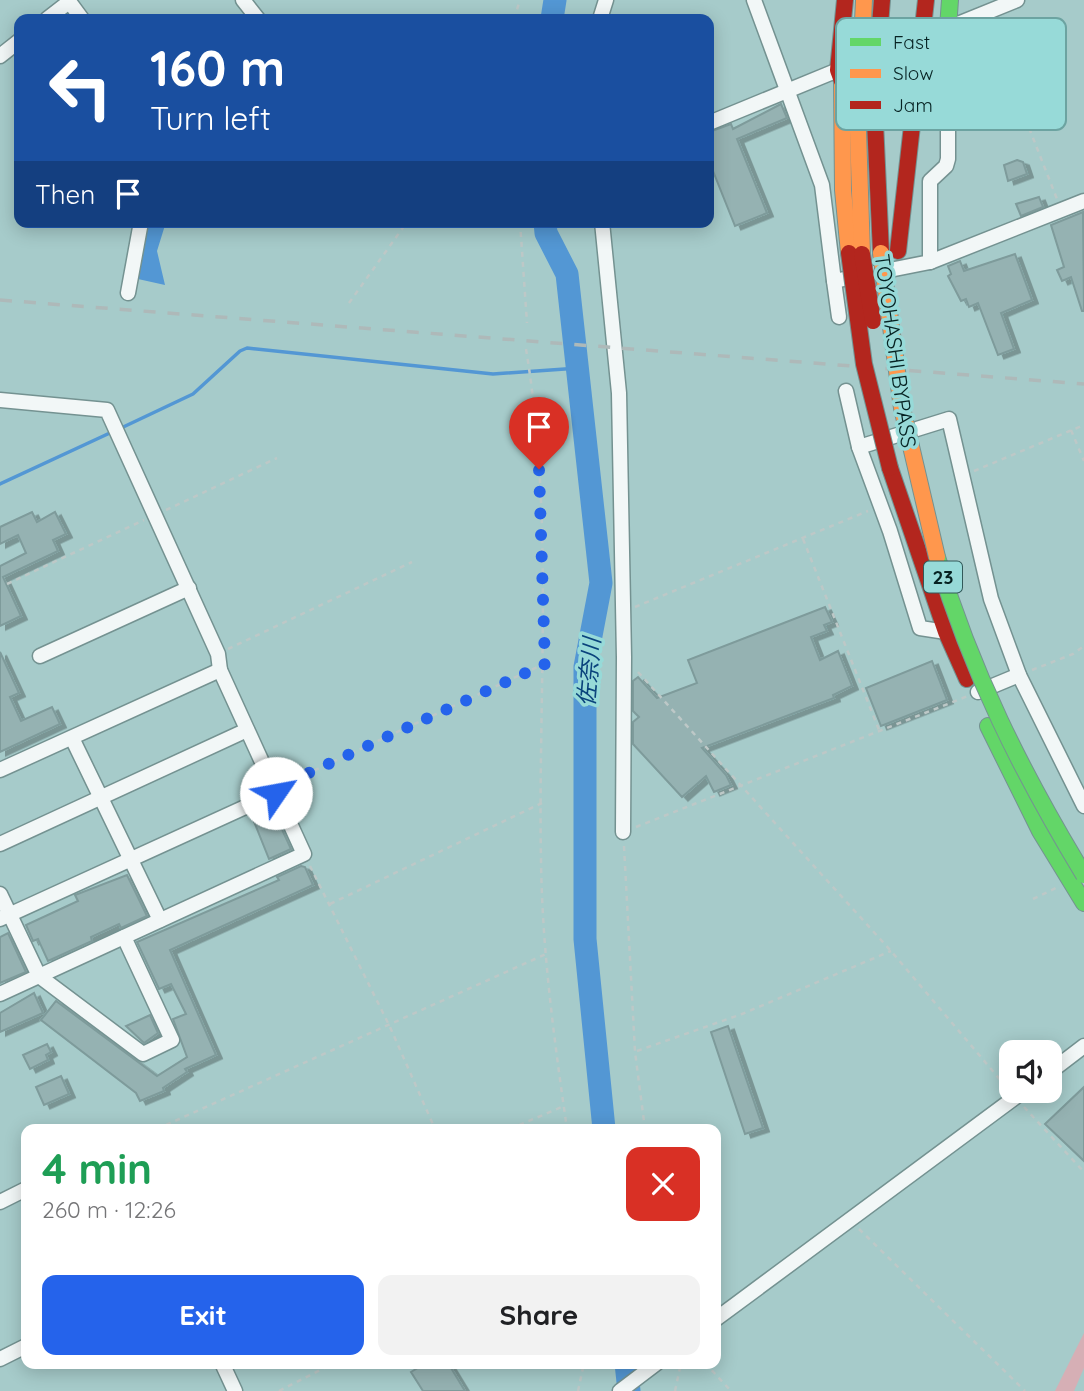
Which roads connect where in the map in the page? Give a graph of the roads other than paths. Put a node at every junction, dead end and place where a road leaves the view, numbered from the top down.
1 (243, 0) edge
2 (754, 0) edge
3 (845, 0) edge
4 (864, 0) edge
5 (882, 0) edge
6 (894, 0) edge
7 (926, 0) edge
8 (950, 0) edge
9 (1017, 0) edge
10 (68, 1) edge
11 (53, 14) edge
12 (254, 14) edge
13 (845, 18) edge
14 (863, 18) edge
15 (881, 18) edge
16 (893, 18) edge
17 (923, 18) edge
18 (949, 18) edge
19 (972, 18) edge
20 (14, 45) edge
21 (0, 56) edge
22 (836, 75) edge
23 (789, 92) junction
24 (714, 121) edge
25 (844, 130) edge
26 (858, 130) edge
27 (877, 130) edge
28 (887, 130) edge
29 (907, 130) edge
30 (948, 130) edge
31 (1084, 201) edge
32 (140, 228) edge
33 (603, 228) edge
34 (889, 252) junction
35 (855, 253) junction
36 (930, 262) junction
37 (834, 281) junction
38 (128, 293) dead end
39 (839, 317) dead end
40 (846, 391) dead end
41 (0, 400) edge
42 (907, 446) junction
43 (859, 447) junction
44 (189, 588) junction
45 (946, 632) junction
46 (40, 656) dead end
47 (220, 670) junction
48 (1019, 675) junction
49 (974, 694) junction
50 (247, 730) junction
51 (72, 738) junction
52 (0, 770) edge
53 (275, 791) junction
54 (101, 797) junction
55 (1084, 806) edge
56 (623, 832) road end
57 (0, 844) edge
58 (1084, 857) edge
59 (131, 860) junction
60 (1078, 878) edge
61 (0, 894) edge
62 (1084, 903) edge
63 (5, 917) edge
64 (160, 920) junction
65 (124, 937) junction
66 (40, 976) junction
67 (0, 994) edge
68 (1084, 1046) edge
69 (1062, 1063) edge
70 (1008, 1103) edge
71 (21, 1192) edge
72 (0, 1202) edge
73 (721, 1315) edge
74 (21, 1348) edge
75 (0, 1359) edge
76 (225, 1369) edge
77 (649, 1369) edge
78 (235, 1391) edge
79 (620, 1391) edge

1 - 12 street
2 - 23 street
3 - 13 main road
4 - 14 main road
5 - 15 main road, TOYOHASHI BYPASS / 23
6 - 16 main road, TOYOHASHI BYPASS / 23
7 - 17 main road
8 - 18 main road
9 - 19 street
10 - 11 street
20 - 21 street
22 - 23 street
23 - 24 street
23 - 37 street
25 - 35 main road
26 - 35 main road
27 - 34 main road, TOYOHASHI BYPASS / 23
28 - 34 main road, TOYOHASHI BYPASS / 23
29 - 34 main road
30 - 36 street
31 - 36 street
32 - 38 street
33 - 56 street
34 - 42 main road, TOYOHASHI BYPASS / 23, bridge
34 - 58 main road, TOYOHASHI BYPASS / 23, bridge
35 - 42 main road, bridge
35 - 45 main road, bridge
36 - 37 street
37 - 39 street
40 - 43 street
41 - 44 street
42 - 60 main road, TOYOHASHI BYPASS / 23, bridge
43 - 45 street
43 - 48 street
44 - 46 street
44 - 47 street
45 - 49 main road
47 - 50 street
47 - 51 street
48 - 49 street
48 - 55 street
49 - 60 main road
50 - 53 street
50 - 54 street
51 - 52 street
51 - 54 street
53 - 59 street
53 - 64 street
54 - 57 street
54 - 59 street
59 - 63 street
59 - 64 street
60 - 62 main road
61 - 63 street
63 - 66 street
64 - 65 street
65 - 66 street
65 - 66 street
66 - 67 street
68 - 69 street
70 - 73 street
71 - 72 street
74 - 75 street
76 - 78 street
77 - 79 street

